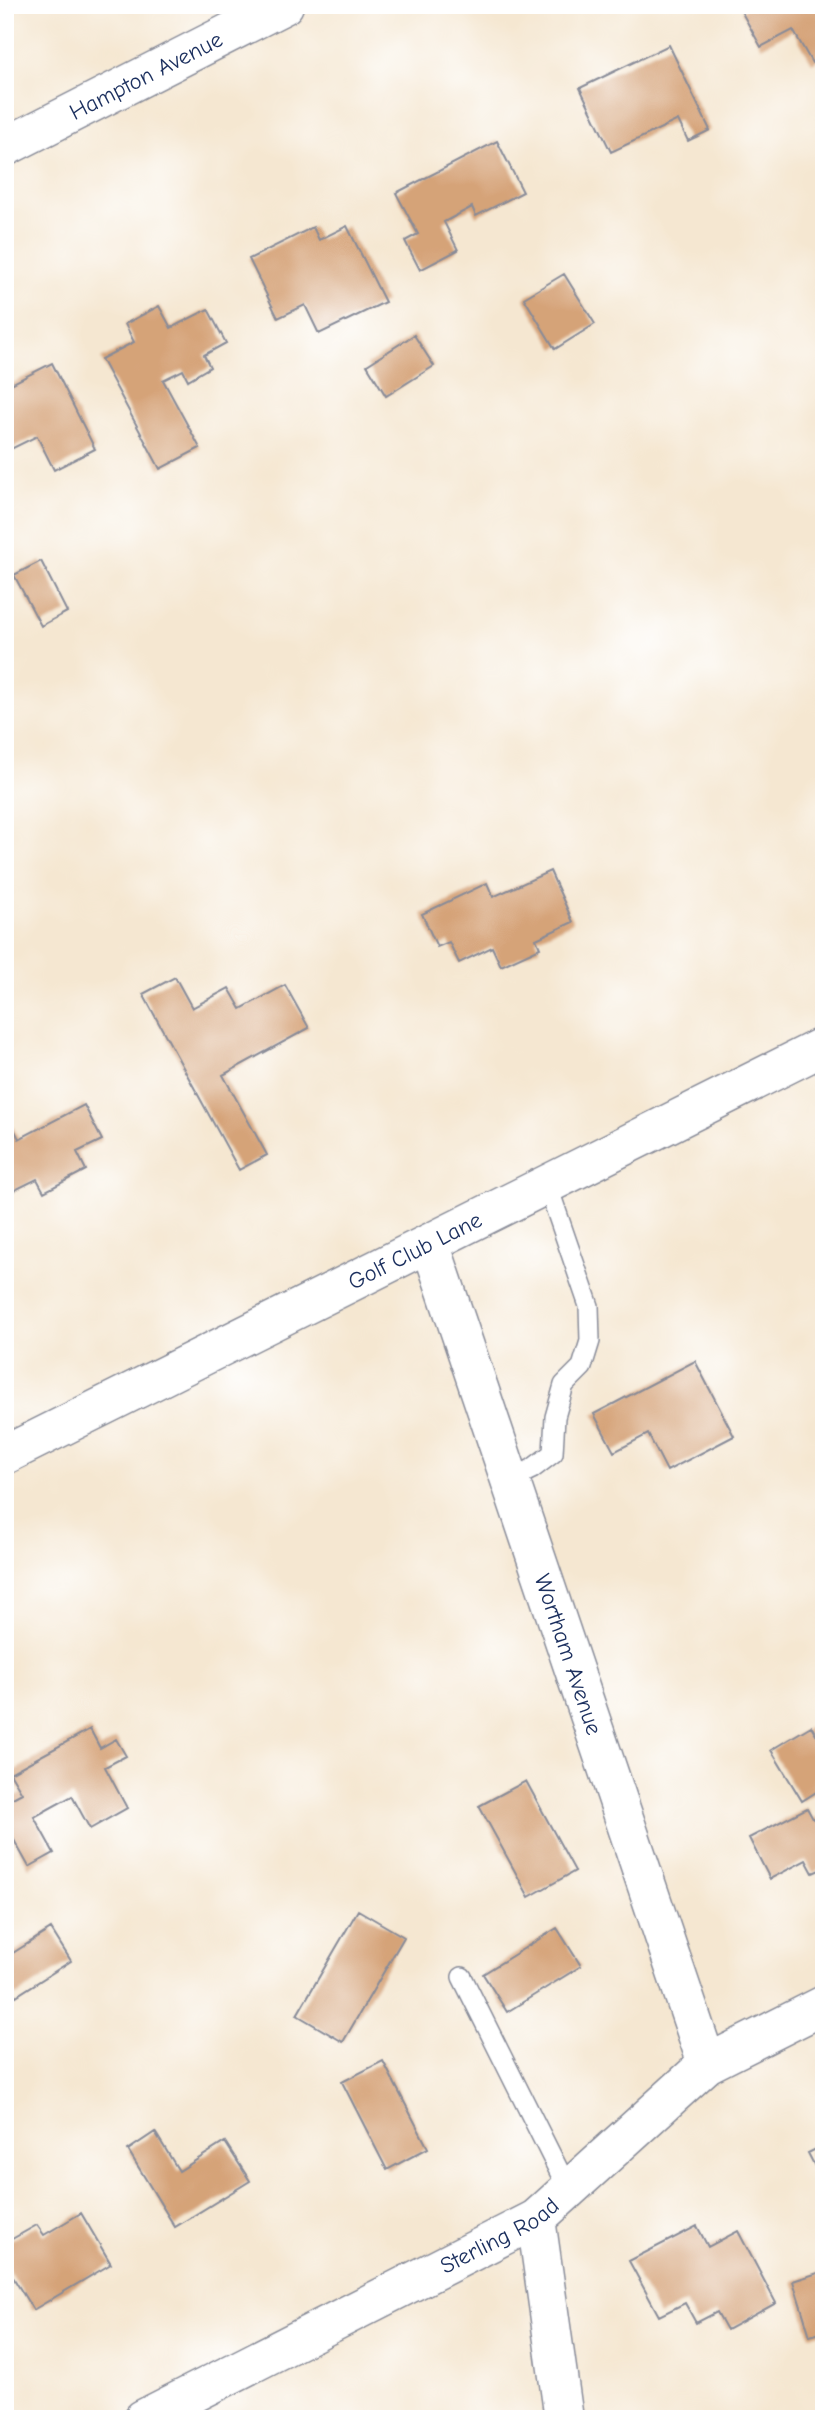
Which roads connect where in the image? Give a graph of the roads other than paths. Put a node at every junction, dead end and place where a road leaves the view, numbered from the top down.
1 (284, 5) edge
2 (5, 146) edge
3 (824, 1046) edge
4 (547, 1184) junction
5 (430, 1243) junction
6 (5, 1455) edge
7 (509, 1480) junction
8 (462, 1977) dead end
9 (824, 2005) edge
10 (706, 2064) junction
11 (568, 2189) junction
12 (536, 2219) junction
13 (143, 2419) edge
14 (564, 2419) edge

1 - 2 street, Hampton Avenue
3 - 4 street, Golf Club Lane
4 - 5 street, Golf Club Lane
4 - 7 lane
5 - 6 street, Golf Club Lane
5 - 7 street, Wortham Avenue
7 - 10 street, Wortham Avenue
8 - 11 lane
9 - 10 street, Sterling Road
10 - 11 street, Sterling Road
11 - 12 street, Sterling Road
12 - 13 street, Sterling Road
12 - 14 street

